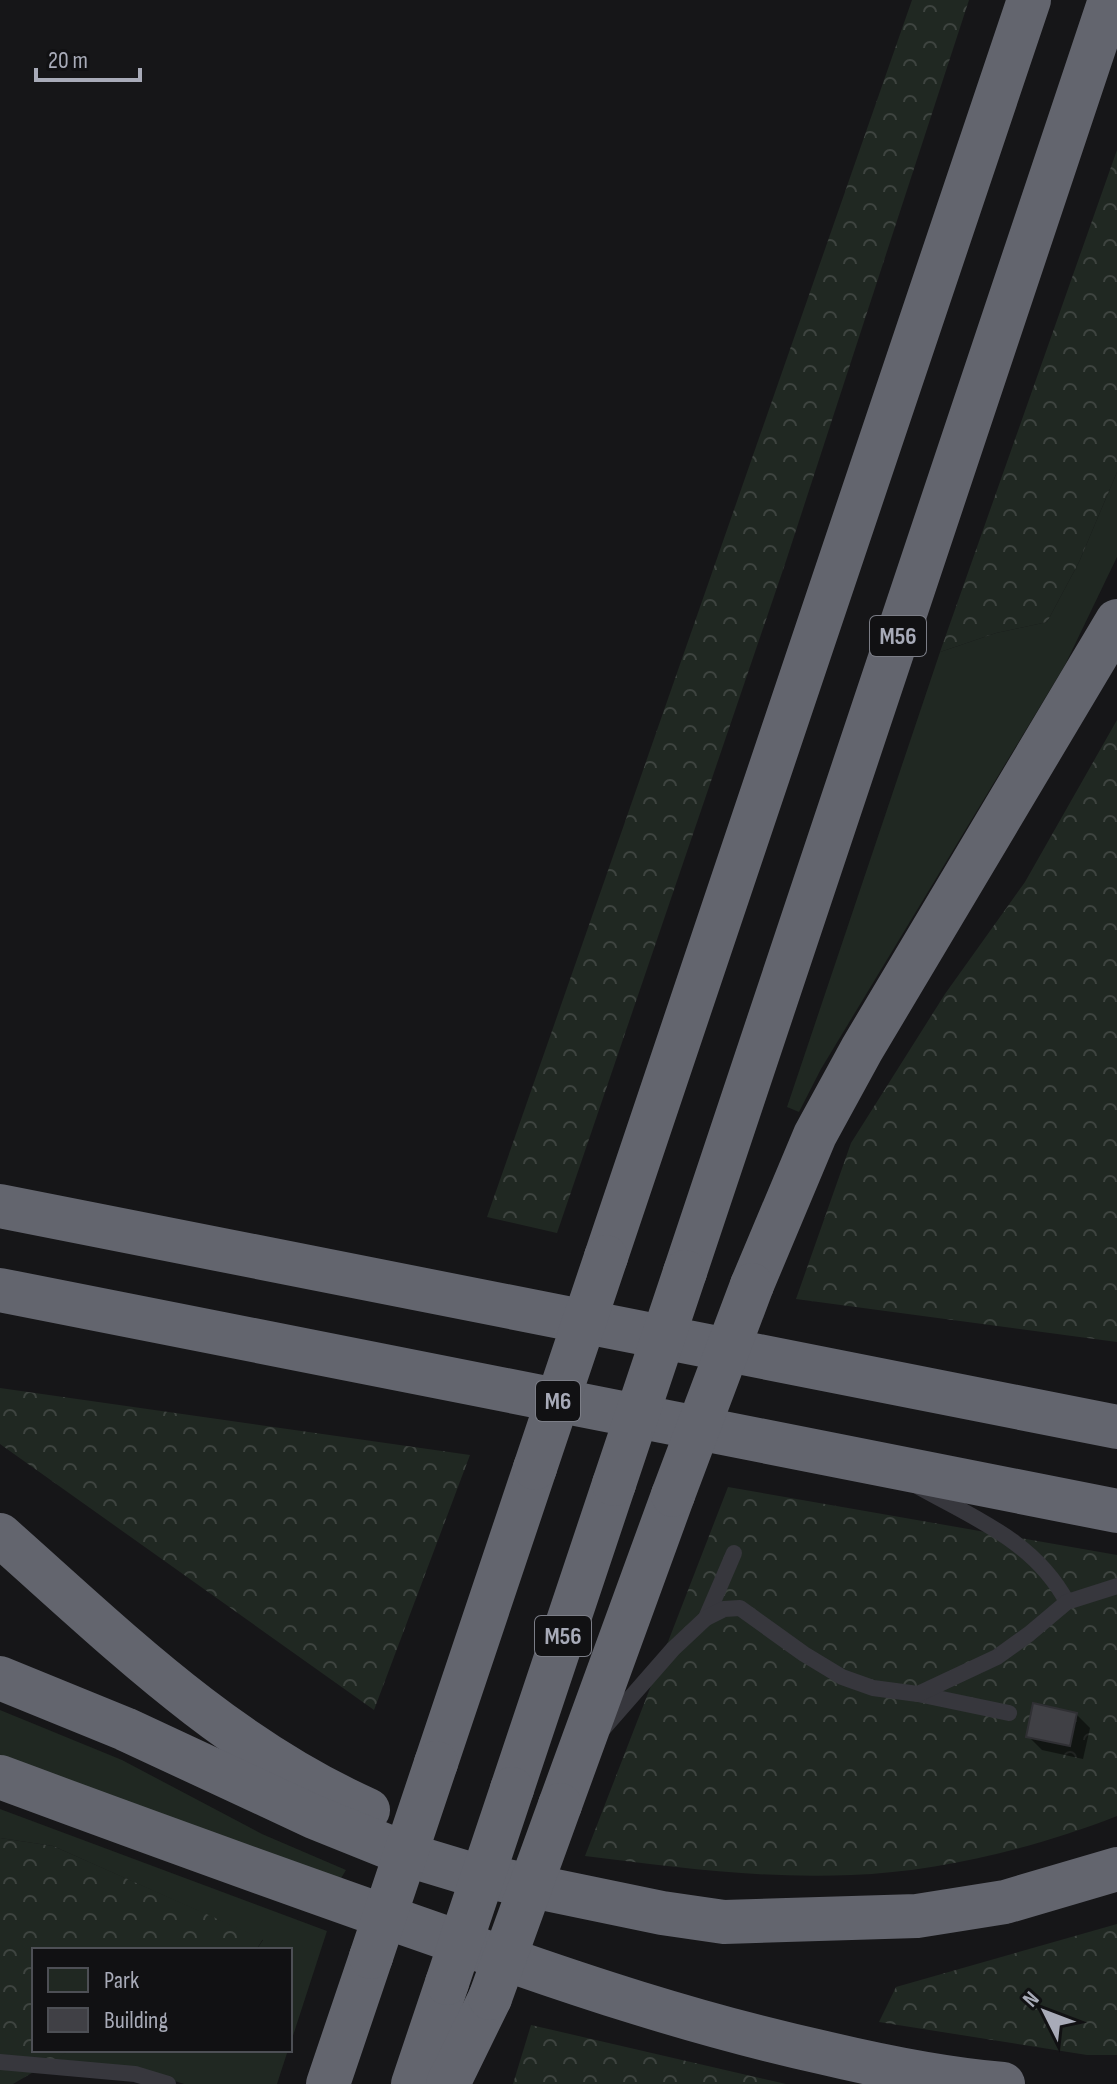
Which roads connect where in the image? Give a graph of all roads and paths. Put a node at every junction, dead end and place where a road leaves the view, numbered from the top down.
1 (1029, 0) edge
2 (1110, 0) edge
3 (1117, 621) edge
4 (0, 1193) edge
5 (0, 1206) edge
6 (66, 1219) junction
7 (0, 1290) edge
8 (1117, 1427) edge
9 (880, 1465) junction
10 (1117, 1511) edge
11 (0, 1535) edge
12 (734, 1553) dead end
13 (1117, 1586) edge
14 (1067, 1602) junction
15 (706, 1618) junction
16 (0, 1678) edge
17 (918, 1694) junction
18 (1009, 1713) dead end
19 (575, 1762) junction
20 (0, 1777) edge
21 (1117, 1869) edge
22 (605, 1902) junction
23 (0, 2062) edge
24 (168, 2084) edge
25 (328, 2084) edge
26 (413, 2084) edge
27 (448, 2084) edge
28 (1003, 2084) edge

1 - 25 highway, bridge
2 - 26 highway, M56, bridge
3 - 19 highway, bridge
4 - 6 highway
5 - 6 highway
6 - 8 highway
7 - 9 highway, M6
9 - 10 highway, M6
9 - 14 lane
11 - 22 highway
12 - 15 lane
13 - 14 lane
14 - 17 lane
15 - 17 lane
15 - 19 lane
16 - 22 highway
17 - 18 lane
19 - 27 highway, bridge
20 - 28 highway
21 - 22 highway
23 - 24 lane

